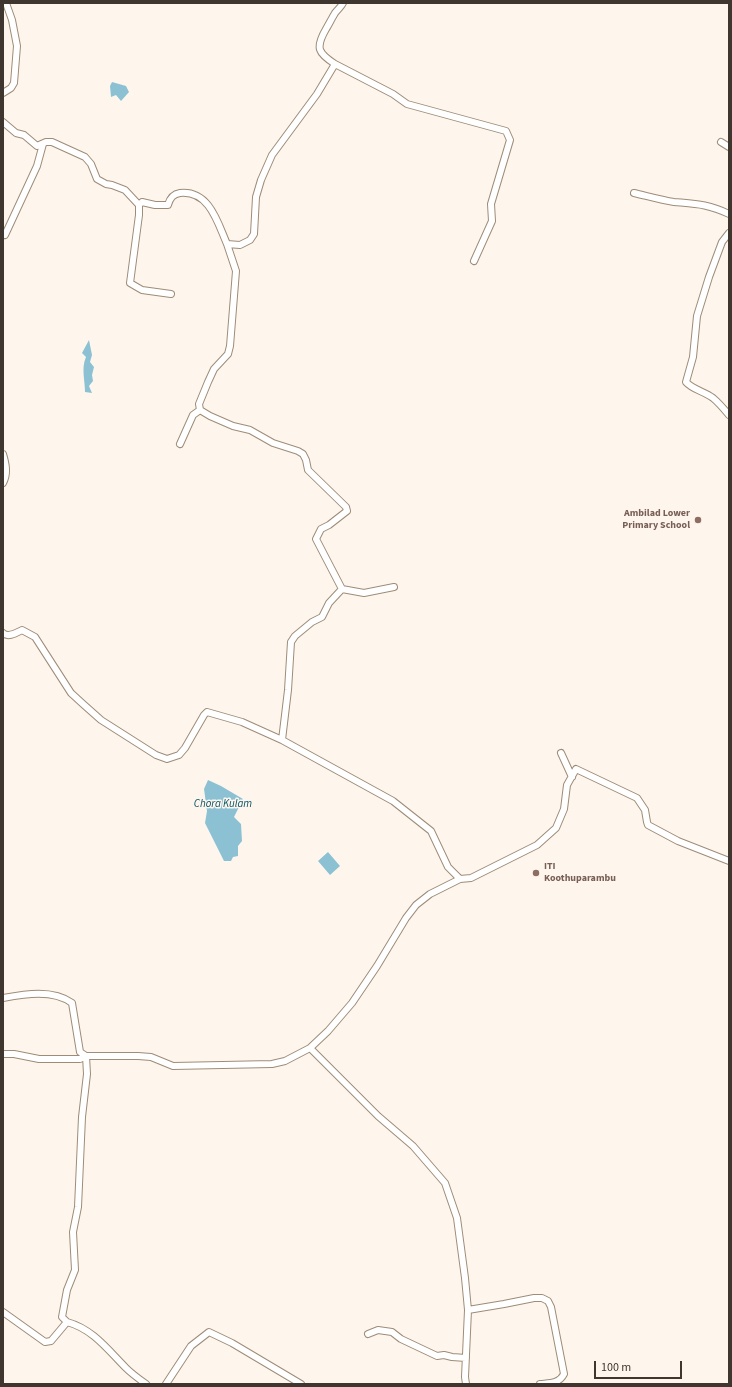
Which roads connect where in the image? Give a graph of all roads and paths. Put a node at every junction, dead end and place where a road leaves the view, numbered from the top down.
1 (6, 3) edge
2 (343, 3) edge
3 (335, 64) junction
4 (3, 93) edge
5 (3, 122) edge
6 (721, 142) dead end
7 (43, 144) junction
8 (729, 148) edge
9 (634, 193) dead end
10 (139, 205) junction
11 (729, 214) edge
12 (222, 233) junction
13 (729, 233) edge
14 (5, 235) dead end
15 (227, 244) junction
16 (240, 245) junction
17 (474, 261) dead end
18 (171, 294) dead end
19 (200, 410) junction
20 (729, 415) edge
21 (180, 444) dead end
22 (3, 454) edge
23 (3, 484) edge
24 (394, 587) dead end
25 (342, 589) junction
26 (3, 633) edge
27 (282, 740) junction
28 (561, 753) dead end
29 (572, 777) junction
30 (729, 861) edge
31 (460, 880) junction
32 (3, 998) edge
33 (310, 1048) junction
34 (3, 1054) edge
35 (86, 1056) junction
36 (468, 1310) junction
37 (3, 1312) edge
38 (67, 1322) junction
39 (368, 1334) dead end
40 (466, 1358) junction
41 (146, 1384) edge
42 (166, 1384) edge
43 (301, 1384) edge
44 (466, 1384) edge
45 (540, 1384) edge

1 - 4 street
2 - 3 street
3 - 16 street
3 - 17 street
5 - 7 street
6 - 8 street
7 - 10 street
7 - 14 street
9 - 11 street
10 - 12 street
10 - 18 street
12 - 15 street
12 - 16 street
13 - 20 street
15 - 16 street
15 - 19 street
19 - 21 street
19 - 25 street
22 - 23 street
24 - 25 street
25 - 27 street
26 - 27 street
27 - 31 street
28 - 29 street
29 - 30 street
29 - 31 street
31 - 33 street
32 - 35 street
33 - 35 street
33 - 36 street
34 - 35 street
35 - 38 street
36 - 40 street
36 - 45 street
37 - 38 street
38 - 41 street
39 - 40 street
40 - 44 street
42 - 43 street

